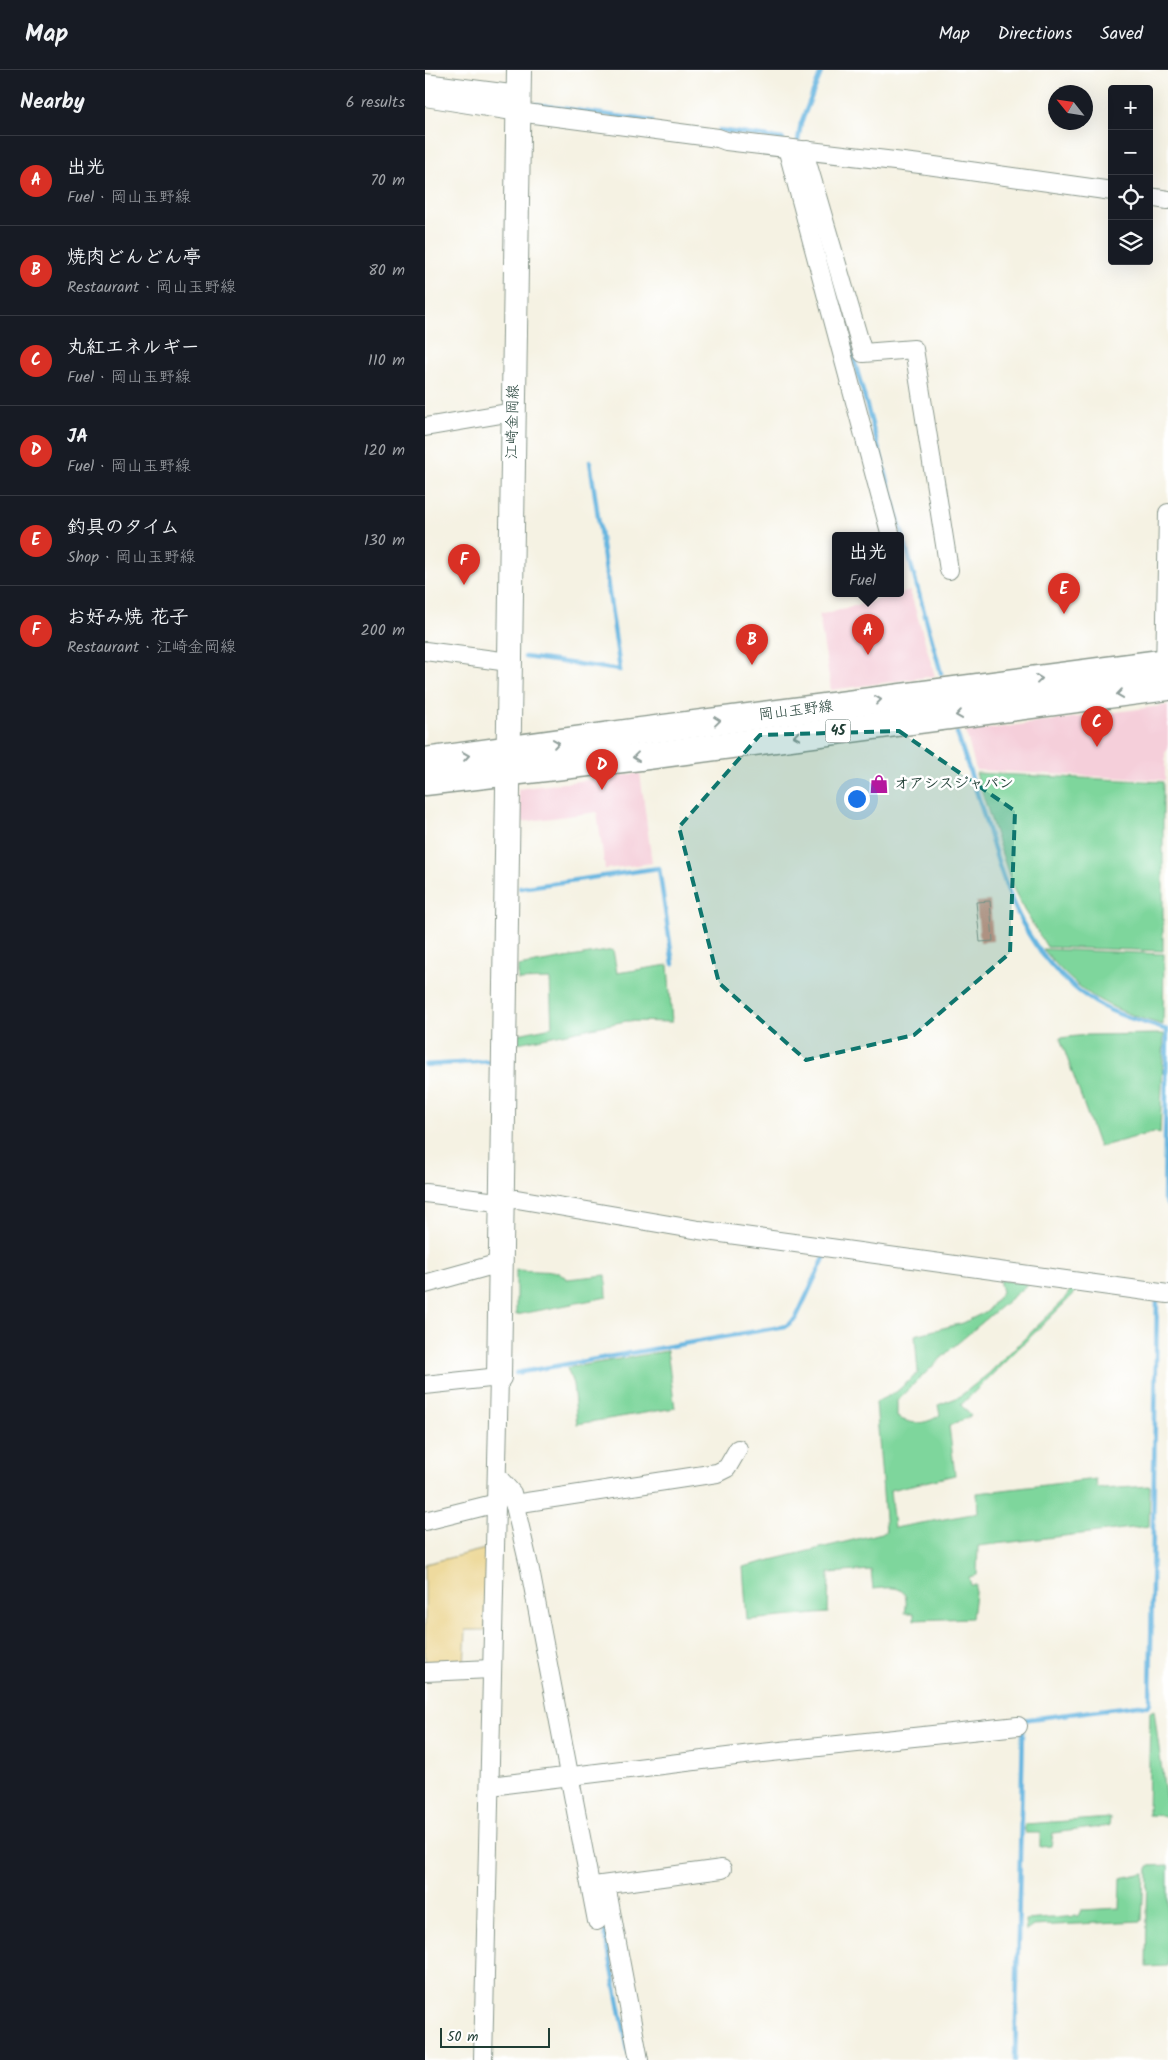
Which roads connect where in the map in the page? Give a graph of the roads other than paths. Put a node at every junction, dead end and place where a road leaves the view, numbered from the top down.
1 (519, 70) edge
2 (425, 83) edge
3 (425, 97) edge
4 (519, 103) junction
5 (796, 149) junction
6 (1108, 191) edge
7 (1153, 198) edge
8 (1168, 200) edge
9 (513, 412) junction
10 (425, 427) edge
11 (1168, 513) edge
12 (890, 532) edge
13 (949, 570) dead end
14 (425, 650) edge
15 (509, 662) junction
16 (1167, 675) edge
17 (425, 761) edge
18 (507, 762) junction
19 (425, 782) edge
20 (425, 1193) edge
21 (501, 1200) junction
22 (500, 1263) junction
23 (425, 1284) edge
24 (1168, 1294) edge
25 (499, 1377) junction
26 (425, 1385) edge
27 (738, 1449) dead end
28 (497, 1476) junction
29 (497, 1503) junction
30 (514, 1504) junction
31 (425, 1521) edge
32 (491, 1669) junction
33 (425, 1672) edge
34 (1018, 1726) dead end
35 (570, 1776) junction
36 (490, 1786) junction
37 (722, 1869) dead end
38 (598, 1886) junction
39 (597, 1921) dead end
40 (483, 2060) edge
41 (639, 2060) edge

1 - 4 main road, 江崎金岡線
2 - 4 street
3 - 4 street
4 - 5 street
4 - 9 main road, 江崎金岡線
5 - 6 street
5 - 12 street
5 - 13 street
7 - 8 street
9 - 10 street
9 - 15 main road, 江崎金岡線
11 - 16 street
14 - 15 street
15 - 18 main road, 江崎金岡線
16 - 18 main road, 岡山玉野線 / 45
17 -> 18 main road, 岡山玉野線 / 45
18 - 19 main road, 岡山玉野線 / 45
18 - 21 main road, 江崎金岡線
20 - 21 street
21 - 22 main road, 江崎金岡線
21 - 24 street
22 - 23 street
22 - 25 main road, 江崎金岡線
25 - 26 street
25 - 28 street
27 - 30 street
28 - 29 street
28 - 30 street
29 - 31 street
29 - 32 street
30 - 35 street
32 - 33 street
32 - 36 street
34 - 35 street
35 - 36 street
35 - 38 street
36 - 40 street
37 - 38 street
38 - 39 street
38 - 41 street

